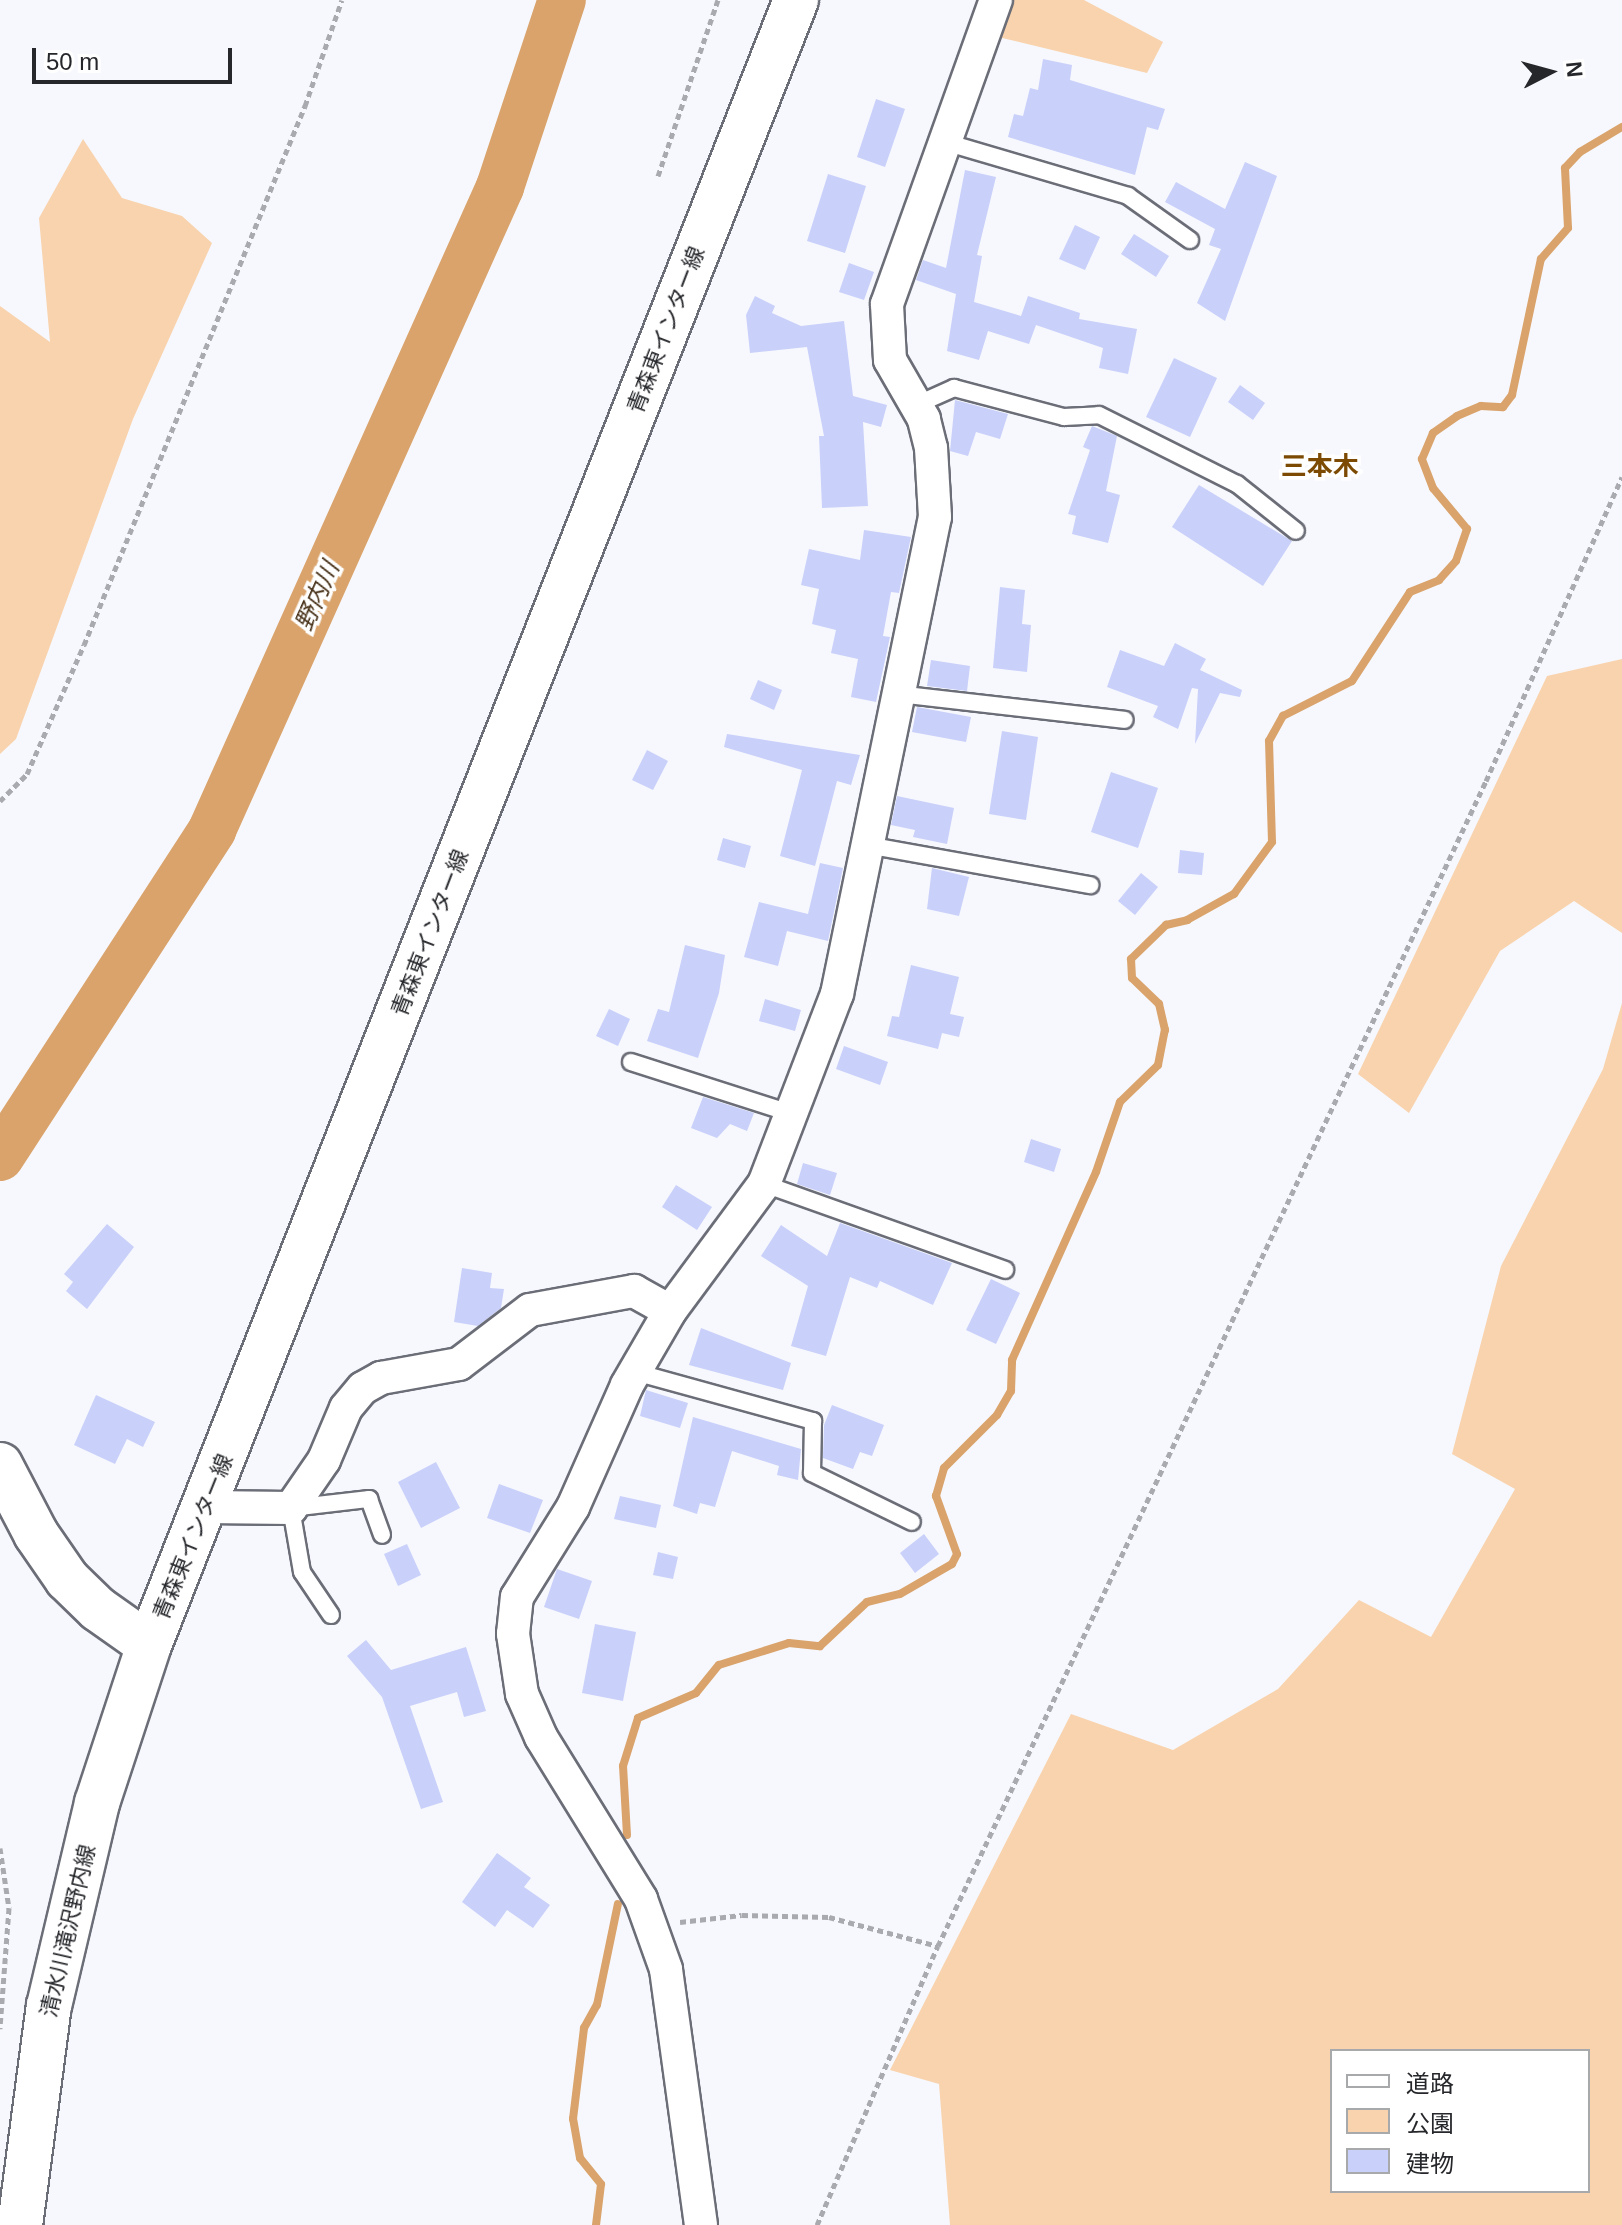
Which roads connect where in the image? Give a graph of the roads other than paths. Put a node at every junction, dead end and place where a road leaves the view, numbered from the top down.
1 (796, 0) edge
2 (996, 0) edge
3 (945, 142) junction
4 (1190, 240) dead end
5 (916, 405) junction
6 (1296, 531) dead end
7 (898, 694) junction
8 (1125, 720) dead end
9 (867, 845) junction
10 (1090, 885) dead end
11 (631, 1062) dead end
12 (793, 1114) junction
13 (764, 1184) junction
14 (1005, 1270) dead end
15 (670, 1311) junction
16 (635, 1372) junction
17 (0, 1465) edge
18 (206, 1507) junction
19 (291, 1508) junction
20 (912, 1522) dead end
21 (382, 1535) dead end
22 (331, 1615) dead end
23 (149, 1645) junction
24 (20, 2225) edge
25 (701, 2225) edge

1 - 18 main road, 青森東インター線
2 - 3 street
3 - 4 lane
3 - 5 street
5 - 6 lane
5 - 7 street
7 - 8 lane
7 - 9 street
9 - 10 lane
9 - 12 street
11 - 12 lane
12 - 13 street
13 - 14 lane
13 - 15 street
15 - 16 street
15 - 19 street
16 - 20 lane
16 - 25 street
17 - 23 main road, 青森東インター線
18 - 19 street
18 - 23 main road, 青森東インター線
19 - 21 lane
19 - 22 lane
23 - 24 main road, 清水川滝沢野内線

